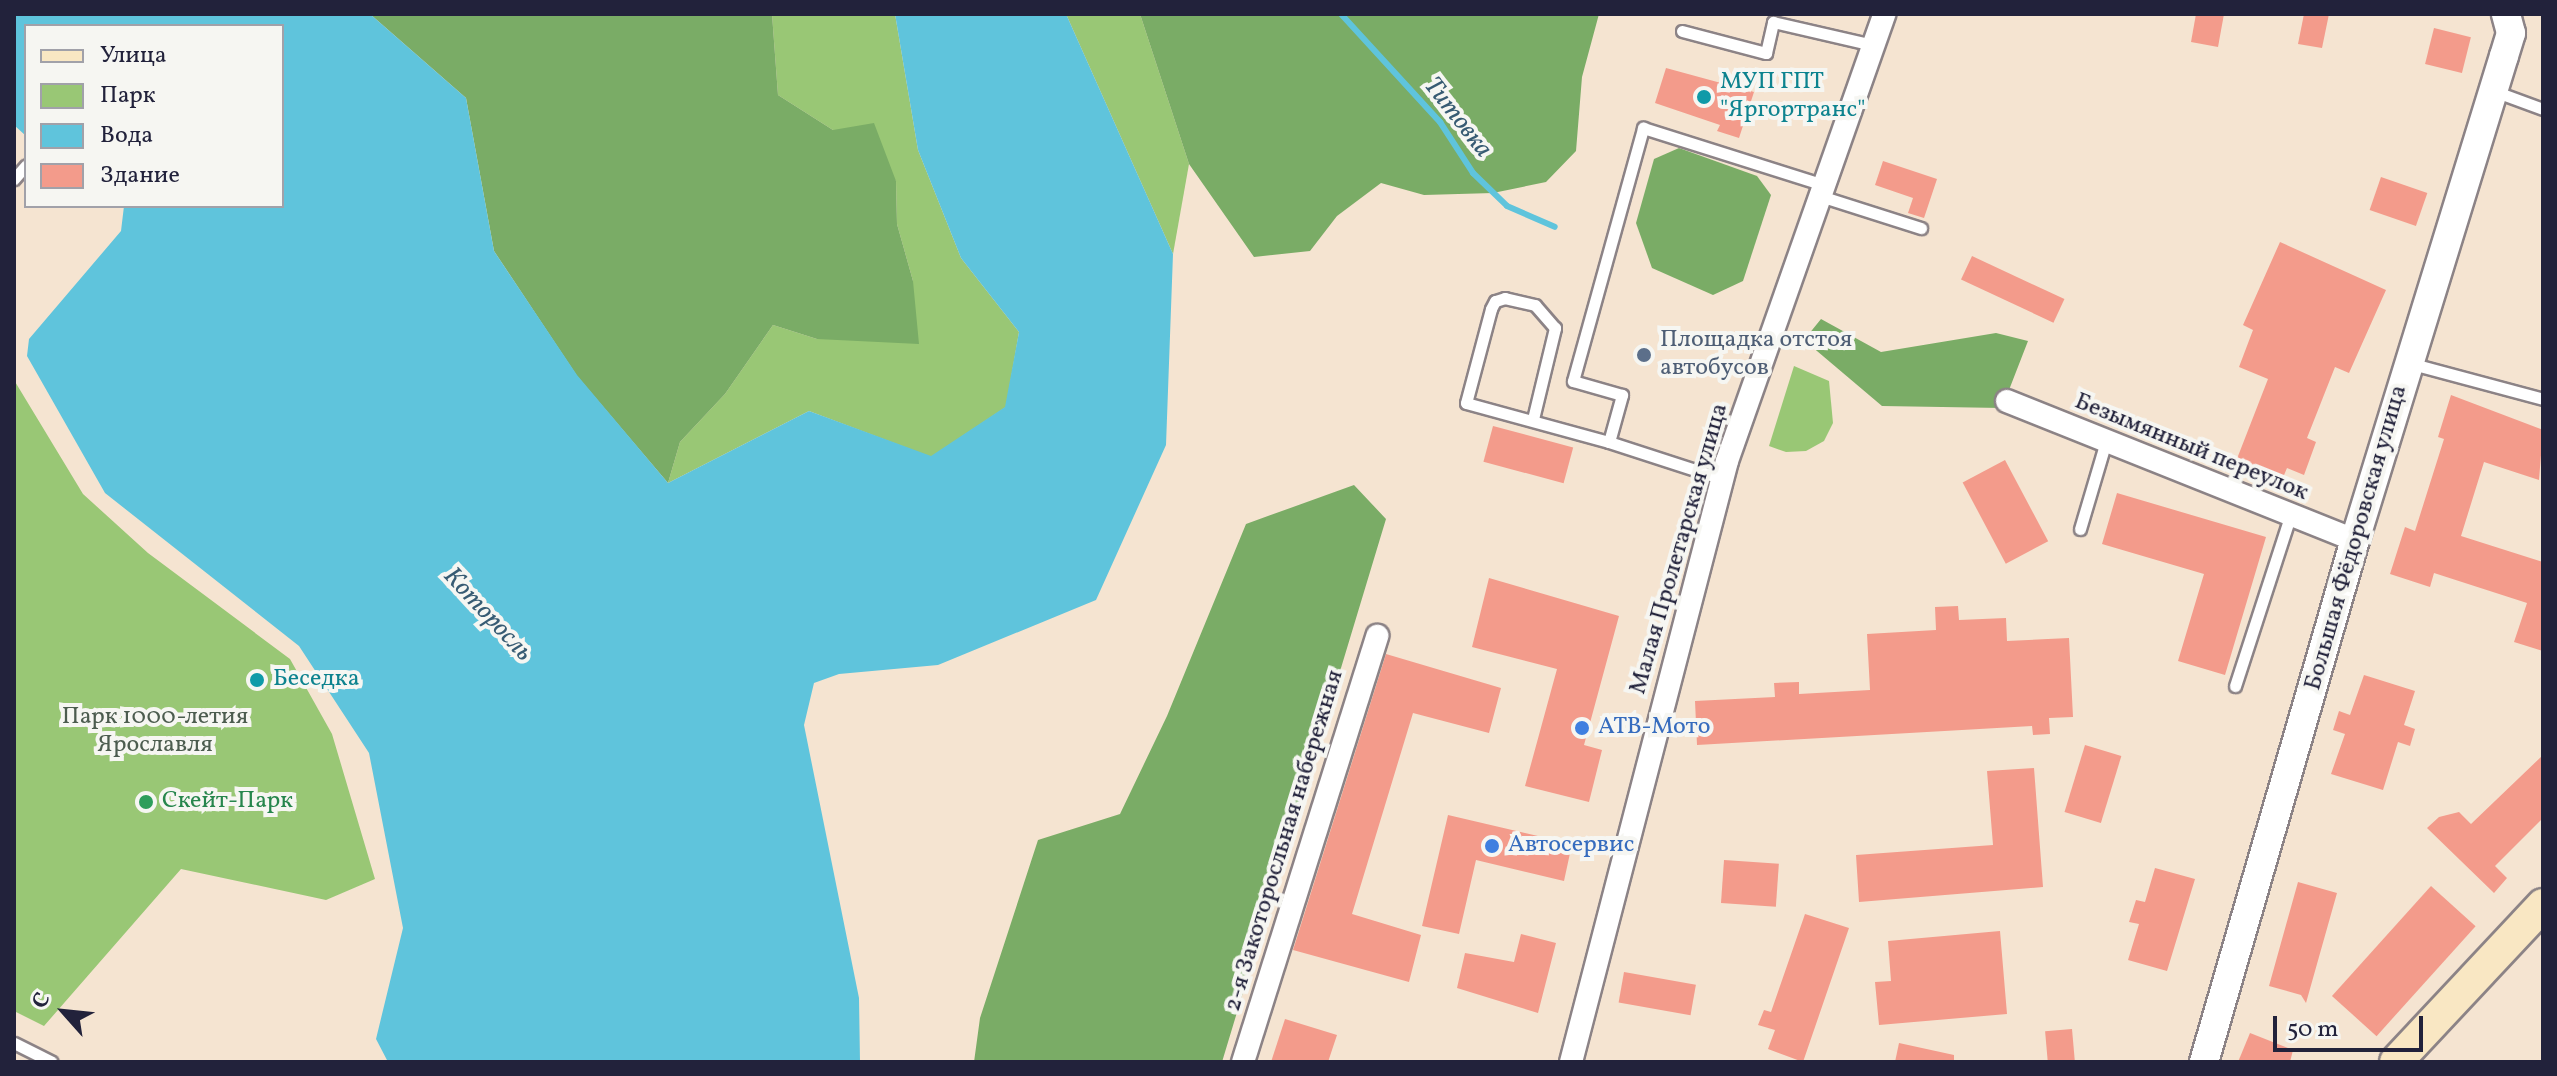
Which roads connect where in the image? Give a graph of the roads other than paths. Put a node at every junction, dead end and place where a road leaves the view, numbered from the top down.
1 (1884, 14) edge
2 (2506, 14) edge
3 (2514, 14) edge
4 (1682, 31) dead end
5 (1873, 45) junction
6 (2494, 91) junction
7 (2543, 109) edge
8 (1822, 191) junction
9 (1921, 228) dead end
10 (2409, 363) junction
11 (2543, 399) edge
12 (2007, 401) dead end
13 (1533, 419) junction
14 (2106, 441) junction
15 (1609, 442) junction
16 (1723, 479) junction
17 (2290, 517) junction
18 (2080, 529) dead end
19 (2355, 540) junction
20 (1377, 636) dead end
21 (2235, 686) dead end
22 (2543, 905) edge
23 (14, 1043) edge
24 (52, 1062) edge
25 (1243, 1062) edge
26 (1571, 1062) edge
27 (2204, 1062) edge
28 (2396, 1062) edge

1 - 5 street, Малая Пролетарская улица
2 - 3 street
2 - 6 street, Большая Фёдоровская улица
4 - 5 lane
5 - 8 street, Малая Пролетарская улица
6 - 7 lane
6 - 10 street, Большая Фёдоровская улица
8 - 9 lane
8 - 15 lane
8 - 16 street, Малая Пролетарская улица
10 - 11 lane
10 - 19 street, Большая Фёдоровская улица
12 - 14 street, Безымянный переулок
13 - 13 lane
13 - 15 lane
14 - 17 street, Безымянный переулок
14 - 18 lane
15 - 16 lane
16 - 26 street, Малая Пролетарская улица
17 - 19 street, Безымянный переулок
17 - 21 lane
19 - 27 street, Большая Фёдоровская улица
20 - 25 street, 2-я Закоторосльная набережная
22 - 28 main road
23 - 24 lane

